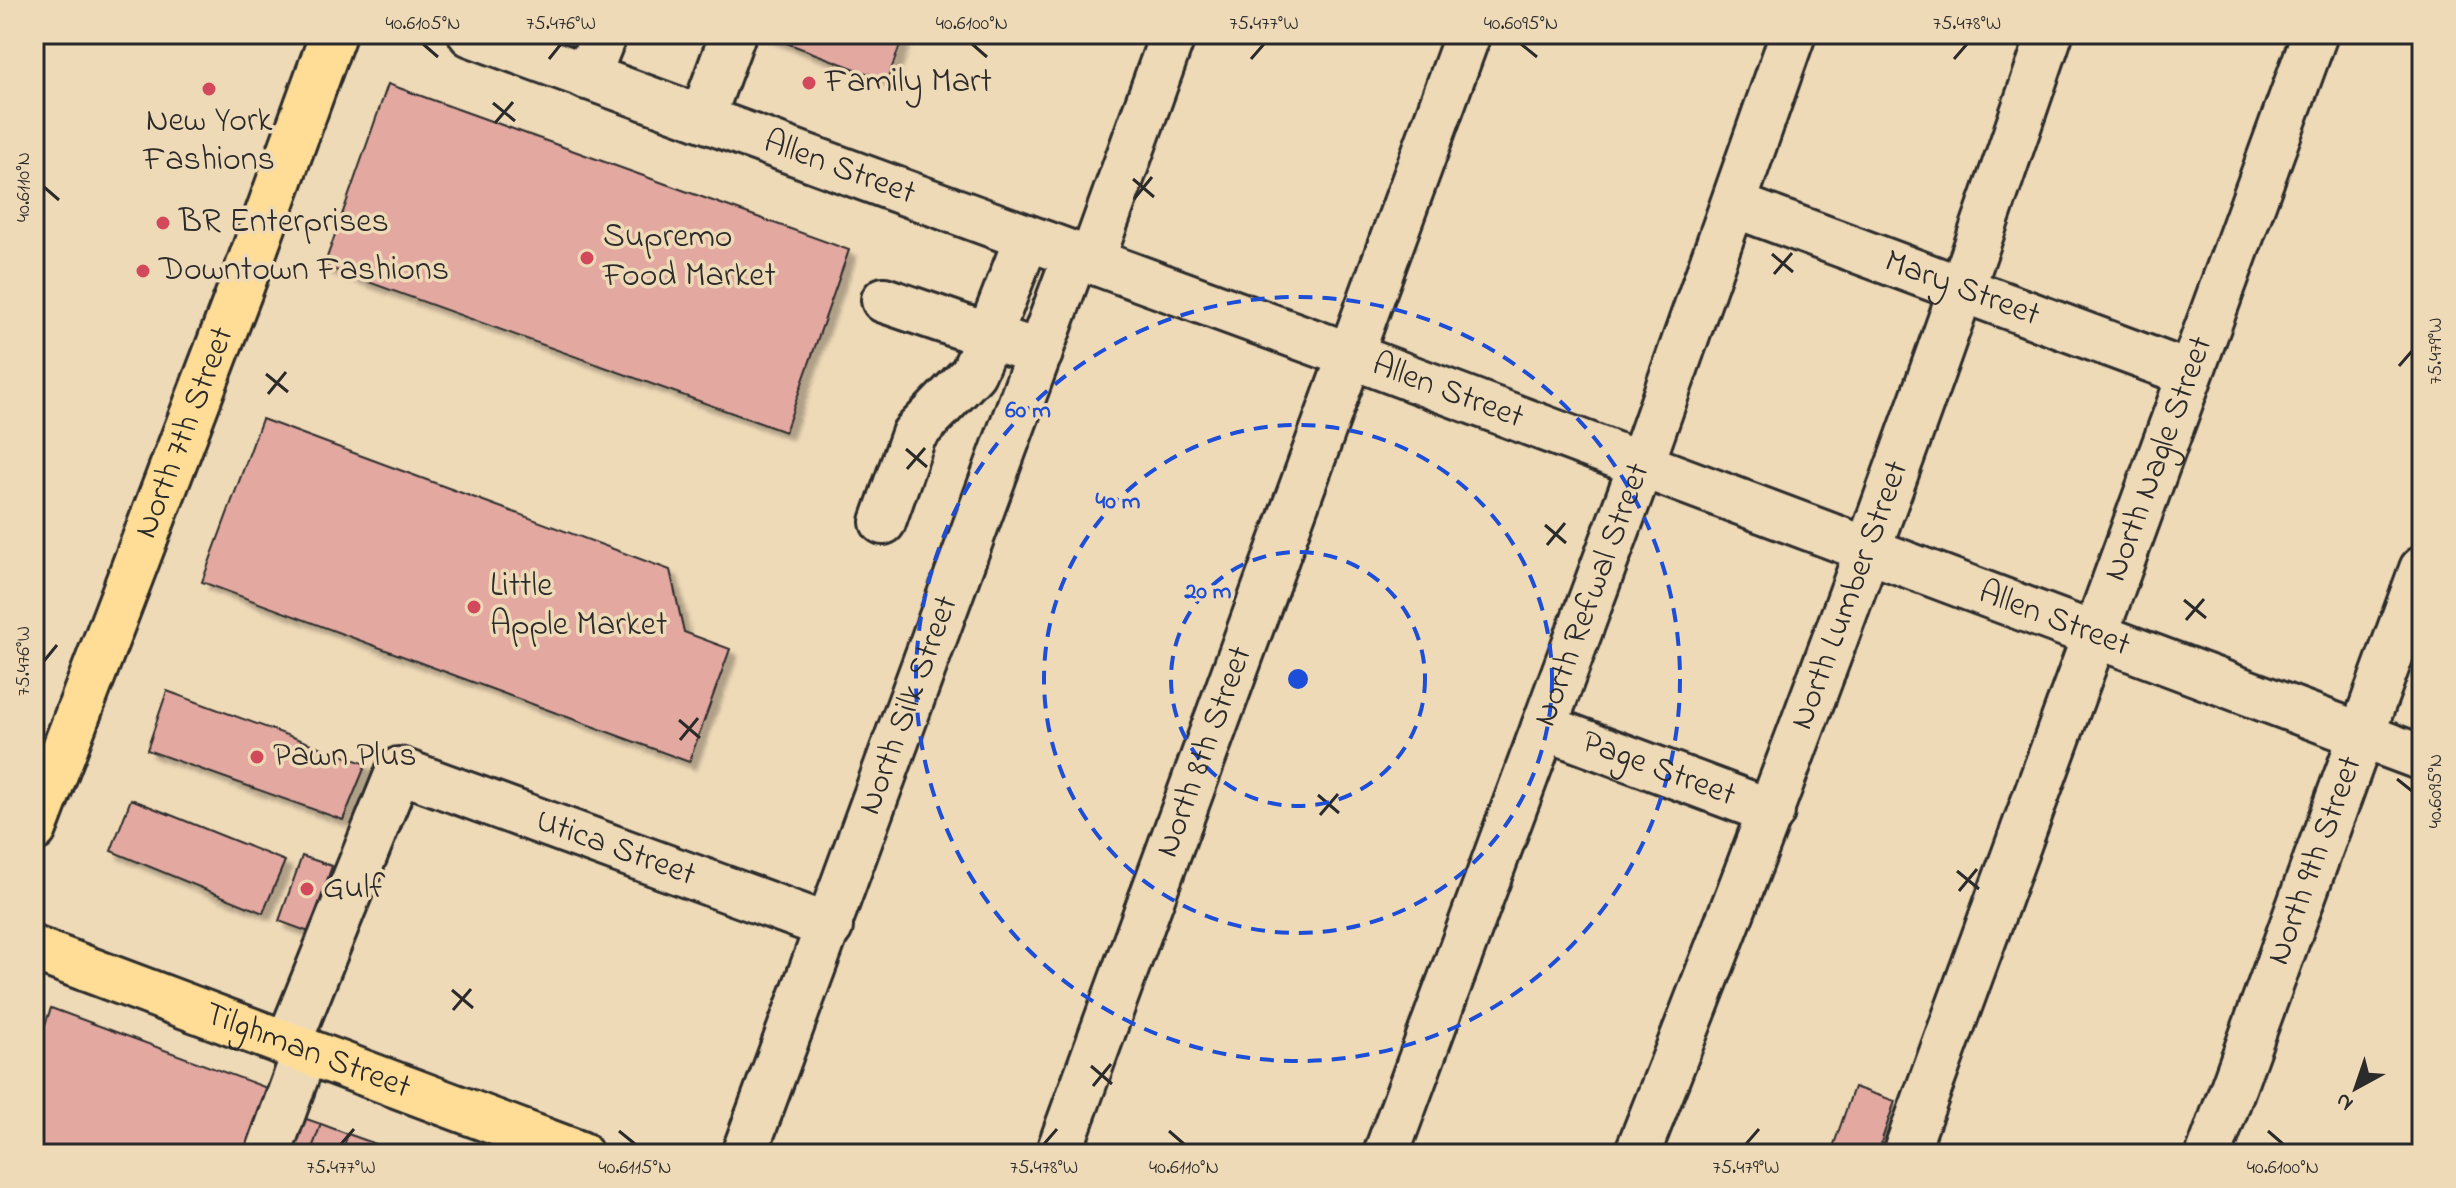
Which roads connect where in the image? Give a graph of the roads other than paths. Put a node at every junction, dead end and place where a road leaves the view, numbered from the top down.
1 (333, 34) edge
2 (471, 34) edge
3 (604, 34) edge
4 (733, 34) edge
5 (1173, 34) edge
6 (1468, 34) edge
7 (1793, 34) edge
8 (2050, 34) edge
9 (2315, 34) edge
10 (587, 77) junction
11 (702, 118) junction
12 (1735, 205) junction
13 (1027, 238) junction
14 (1083, 259) junction
15 (1963, 291) junction
16 (884, 300) dead end
17 (989, 336) junction
18 (1040, 353) junction
19 (1349, 355) junction
20 (2190, 374) junction
21 (1641, 465) junction
22 (883, 522) dead end
23 (1869, 550) junction
24 (2422, 569) edge
25 (2095, 634) junction
26 (1544, 727) junction
27 (2361, 737) junction
28 (2422, 758) edge
29 (1772, 812) junction
30 (34, 829) edge
31 (830, 927) junction
32 (34, 949) edge
33 (297, 1048) junction
34 (268, 1154) edge
35 (580, 1154) edge
36 (744, 1154) edge
37 (1058, 1154) edge
38 (1386, 1154) edge
39 (1637, 1154) edge
40 (1905, 1154) edge
41 (2209, 1154) edge

1 - 30 main road, North 7th Street
2 - 10 street, Allen Street
3 - 10 street
4 - 11 street
5 - 14 street, North Silk Street
6 - 19 street, North 8th Street
7 - 12 street, North Refwal Street
8 - 15 street, North Lumber Street
9 - 20 street, North Nagle Street
10 - 11 street, Allen Street
11 - 13 street, Allen Street
12 - 15 street, Mary Street
12 - 21 street, North Refwal Street
13 - 14 street, Allen Street
13 - 17 street
14 - 18 street, North Silk Street
14 - 19 street, Allen Street
15 - 20 street, Mary Street
15 - 23 street, North Lumber Street
16 - 17 street
17 - 18 street
17 - 22 street
18 - 31 street, North Silk Street
19 - 21 street, Allen Street
19 - 37 street, North 8th Street
20 - 25 street, North Nagle Street
21 - 23 street, Allen Street
21 - 26 street, North Refwal Street
23 - 25 street, Allen Street
23 - 29 street, North Lumber Street
24 - 27 street, North 9th Street
25 - 27 street, Allen Street
25 - 40 street, North Nagle Street
26 - 29 street, Page Street
26 - 38 street, North Refwal Street
27 - 28 street, Allen Street
27 - 41 street, North 9th Street
29 - 39 street, North Lumber Street
31 - 33 street, Utica Street
31 - 36 street, North Silk Street
32 - 33 main road, Tilghman Street
33 - 34 street
33 - 35 main road, Tilghman Street

